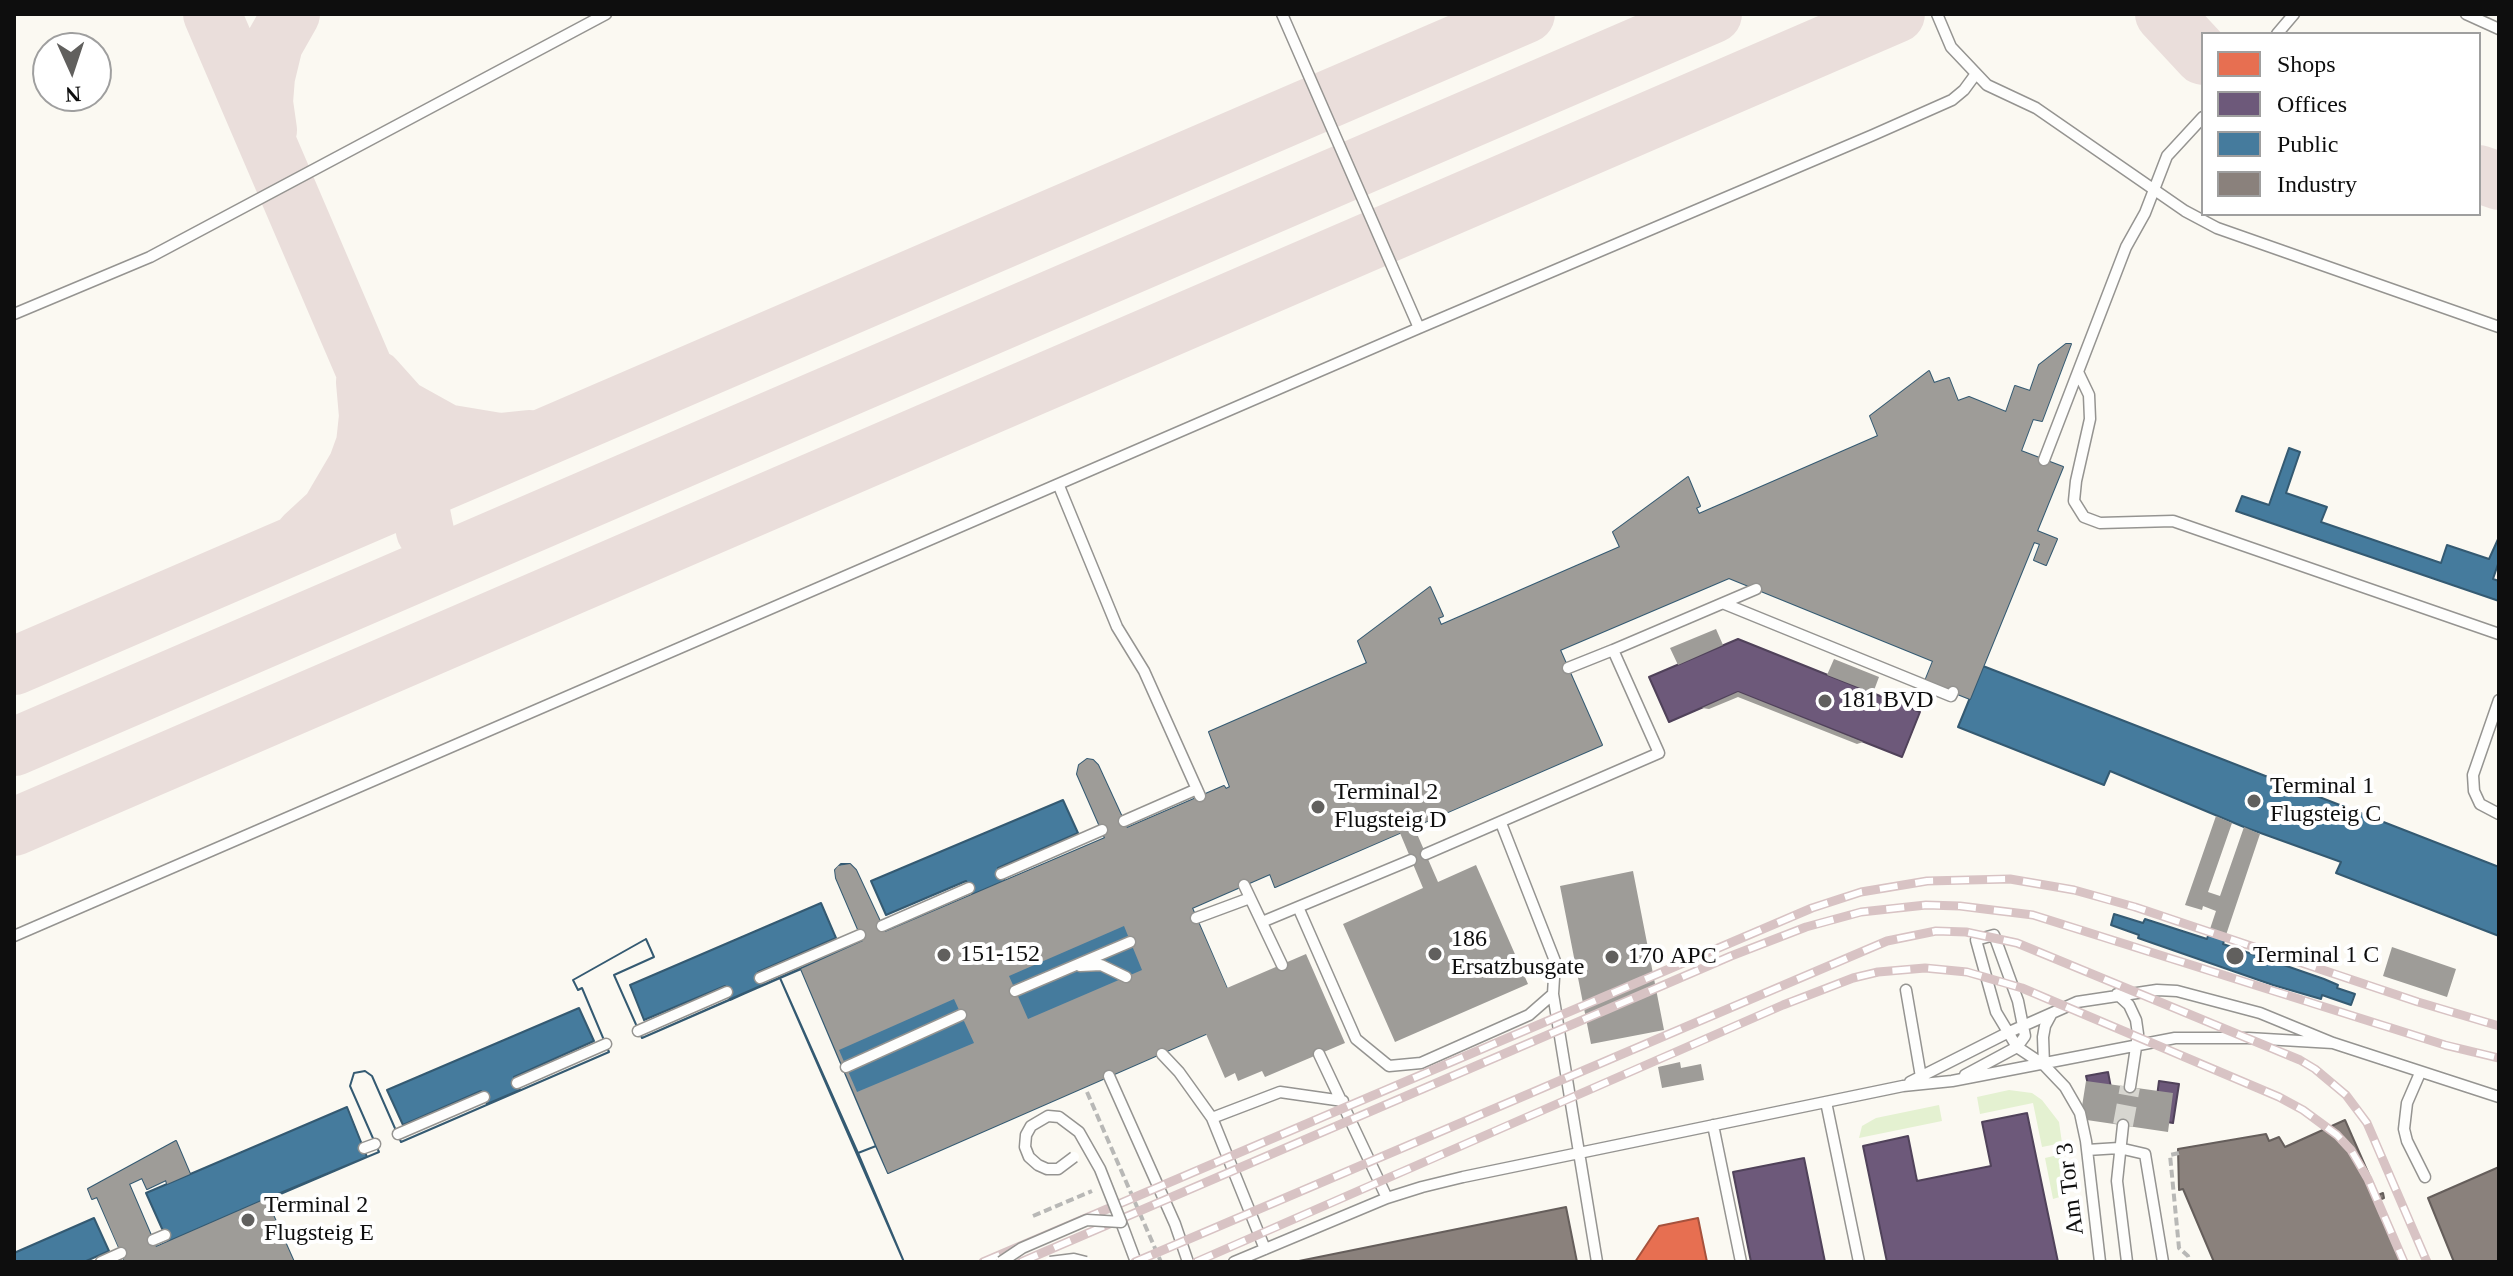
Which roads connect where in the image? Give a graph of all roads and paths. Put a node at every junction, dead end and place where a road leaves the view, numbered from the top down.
1 (606, 14) edge
2 (1282, 14) edge
3 (1937, 14) edge
4 (2294, 14) edge
5 (2466, 14) edge
6 (2499, 29) edge
7 (2279, 32) edge
8 (1975, 75) junction
9 (2201, 119) edge
10 (2153, 190) junction
11 (14, 314) edge
12 (2499, 327) edge
13 (1419, 328) junction
14 (2078, 372) junction
15 (2044, 460) dead end
16 (1059, 486) junction
17 (1756, 589) dead end
18 (1725, 604) junction
19 (2499, 634) edge
20 (1613, 650) junction
21 (1568, 668) dead end
22 (1953, 692) dead end
23 (2499, 700) edge
24 (2499, 814) edge
25 (1124, 821) dead end
26 (1501, 823) junction
27 (1102, 830) dead end
28 (1426, 854) dead end
29 (1411, 860) dead end
30 (1001, 874) dead end
31 (1244, 885) dead end
32 (969, 888) dead end
33 (1250, 898) junction
34 (1298, 907) junction
35 (1196, 918) dead end
36 (1262, 922) junction
37 (882, 926) dead end
38 (860, 935) dead end
39 (14, 936) edge
40 (1130, 942) dead end
41 (1282, 965) dead end
42 (1074, 966) junction
43 (1126, 977) dead end
44 (760, 978) dead end
45 (1906, 990) dead end
46 (1015, 991) dead end
47 (727, 992) dead end
48 (1553, 994) junction
49 (2117, 994) junction
50 (2053, 1012) junction
51 (961, 1015) dead end
52 (2023, 1026) junction
53 (638, 1031) dead end
54 (2007, 1033) junction
55 (2333, 1043) junction
56 (606, 1044) dead end
57 (2138, 1045) junction
58 (2017, 1047) junction
59 (1162, 1054) dead end
60 (1319, 1054) dead end
61 (2044, 1065) junction
62 (846, 1067) dead end
63 (2420, 1073) junction
64 (1109, 1076) dead end
65 (1921, 1077) junction
66 (1952, 1081) junction
67 (517, 1083) dead end
68 (1903, 1086) junction
69 (2130, 1087) tunnel mouth
70 (1087, 1092) dead end
71 (484, 1097) dead end
72 (2499, 1097) edge
73 (1343, 1101) junction
74 (1826, 1102) junction
75 (1212, 1118) junction
76 (1713, 1125) junction
77 (2123, 1125) tunnel mouth
78 (398, 1134) dead end
79 (2119, 1148) junction
80 (2087, 1150) junction
81 (1579, 1152) junction
82 (2179, 1153) dead end
83 (1074, 1157) dead end
84 (2425, 1177) dead end
85 (1098, 1189) dead end
86 (1387, 1198) junction
87 (1033, 1216) dead end
88 (1121, 1222) junction
89 (165, 1235) dead end
90 (153, 1240) dead end
91 (1265, 1249) junction
92 (121, 1253) dead end
93 (101, 1262) edge
94 (1001, 1262) edge
95 (1050, 1262) edge
96 (1086, 1262) edge
97 (1136, 1262) edge
98 (1161, 1262) edge
99 (1188, 1262) edge
100 (1234, 1262) edge
101 (1597, 1262) edge
102 (1741, 1262) edge
103 (1859, 1262) edge
104 (2100, 1262) edge
105 (2127, 1262) edge
106 (2163, 1262) edge
107 (2190, 1262) edge

1 - 11 lane
2 - 13 lane
3 - 8 lane
4 - 7 lane
5 - 6 lane
8 - 10 lane
8 - 13 lane
9 - 10 lane
10 - 12 lane
10 - 14 lane
13 - 16 lane
14 - 15 lane
14 - 19 lane
16 - 25 lane
16 - 39 lane
17 - 18 lane
18 - 20 lane
18 - 22 lane
20 - 21 lane
20 - 26 lane
23 - 24 lane
26 - 28 lane
26 - 48 lane
27 - 30 lane
29 - 34 lane
31 - 33 lane
32 - 37 lane
33 - 35 lane
33 - 36 lane
34 - 36 lane
34 - 48 lane
36 - 41 lane
38 - 44 lane
40 - 42 lane
42 - 43 lane
42 - 46 lane
45 - 65 lane
47 - 53 lane
48 - 81 lane
49 - 50 lane
49 - 55 lane
49 - 57 lane
50 - 52 lane
50 - 61 lane
51 - 62 lane
52 - 54 lane
52 - 54 lane
52 - 58 lane
54 - 58 lane
54 - 65 lane
55 - 57 lane
55 - 63 lane
56 - 67 lane
57 - 61 lane
57 - 69 lane
58 - 61 lane
58 - 66 lane
59 - 75 lane
60 - 73 lane
61 - 66 lane
61 - 80 lane, Am Tor 3
63 - 72 lane
63 - 84 lane
64 - 99 lane
65 - 68 lane
66 - 68 lane
68 - 74 lane
70 - 98 path
71 - 78 lane
73 - 75 lane
73 - 86 lane
74 - 76 lane
74 - 103 lane
75 - 91 lane
76 - 81 lane
76 - 102 lane
77 - 79 lane, Am Tor 3
79 - 80 lane
79 - 105 lane, Am Tor 3
79 - 106 lane
80 - 104 lane, Am Tor 3
81 - 86 lane
81 - 101 lane
82 - 107 path
83 - 88 lane, bridge
85 - 87 path
86 - 91 lane
88 - 94 lane, bridge
88 - 97 lane
89 - 90 lane
91 - 100 lane
92 - 93 lane
95 - 96 lane, bridge

